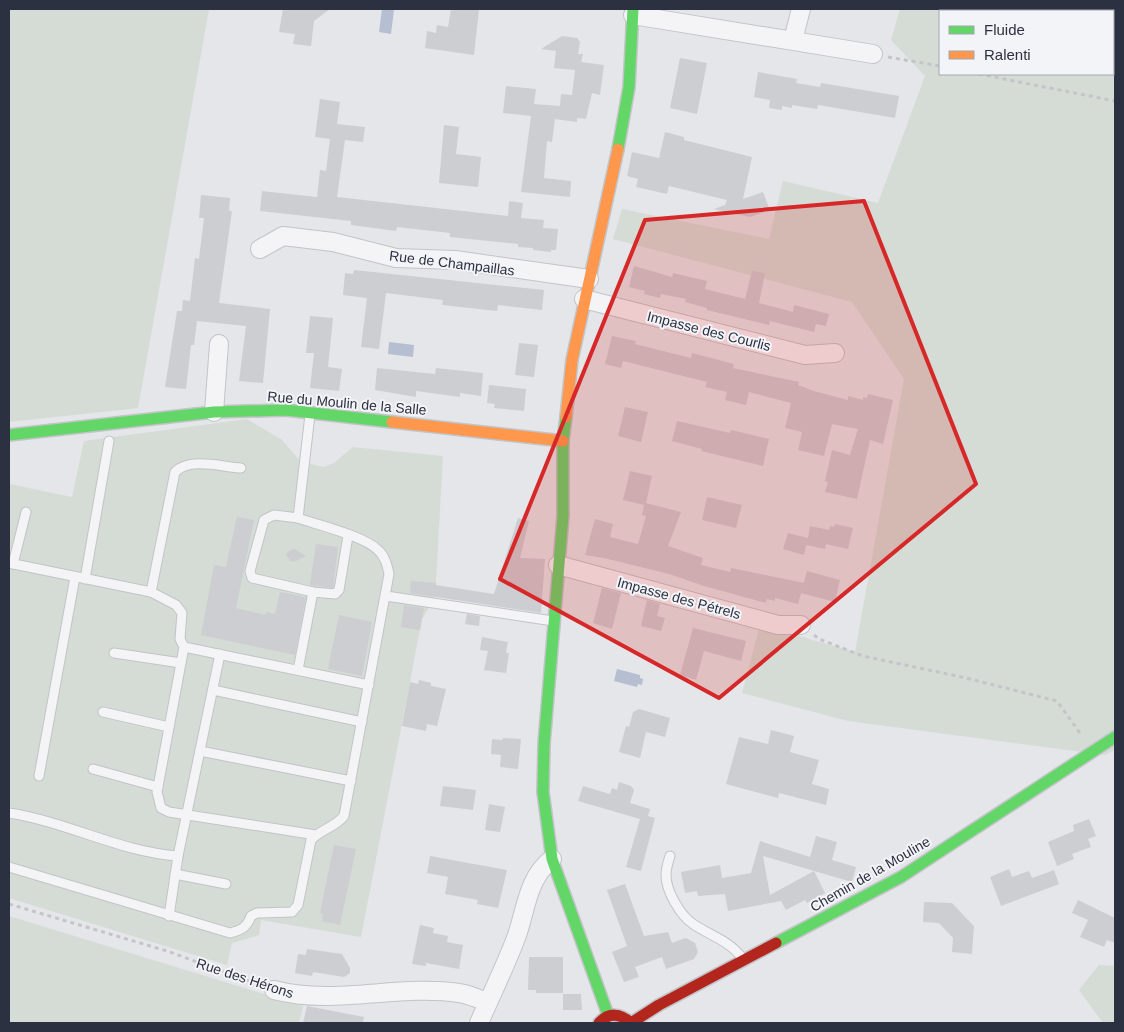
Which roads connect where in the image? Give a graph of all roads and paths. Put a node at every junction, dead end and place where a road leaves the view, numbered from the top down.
1 (801, 9) edge
2 (633, 12) edge
3 (793, 40) junction
4 (873, 54) joint
5 (939, 66) edge
6 (984, 75) edge
7 (1115, 100) edge
8 (260, 249) dead end
9 (588, 280) junction
10 (584, 299) junction
11 (219, 344) dead end
12 (835, 354) dead end
13 (214, 412) junction
14 (310, 412) junction
15 (9, 435) edge
16 (109, 441) dead end
17 (564, 441) junction
18 (241, 468) dead end
19 (26, 512) dead end
20 (298, 518) junction
21 (348, 536) junction
22 (11, 564) edge
23 (558, 565) junction
24 (76, 577) junction
25 (86, 579) junction
26 (151, 592) junction
27 (313, 592) junction
28 (386, 596) junction
29 (554, 622) junction
30 (801, 625) joint
31 (184, 647) junction
32 (114, 653) dead end
33 (220, 654) junction
34 (181, 663) junction
35 (298, 670) junction
36 (369, 685) junction
37 (213, 690) junction
38 (103, 712) dead end
39 (362, 722) junction
40 (169, 727) junction
41 (1115, 737) edge
42 (1094, 750) junction
43 (200, 751) junction
44 (93, 769) dead end
45 (39, 776) dead end
46 (351, 781) junction
47 (158, 787) junction
48 (9, 813) edge
49 (187, 815) junction
50 (316, 835) junction
51 (178, 856) junction
52 (670, 856) dead end
53 (552, 859) junction
54 (9, 868) edge
55 (175, 874) junction
56 (226, 884) dead end
57 (9, 904) edge
58 (169, 916) junction
59 (745, 961) junction
60 (274, 990) joint
61 (488, 1002) junction
62 (608, 1015) junction
63 (479, 1023) edge
64 (598, 1023) edge
65 (631, 1023) edge

1 - 3 street
2 - 3 street
2 - 9 street
3 - 4 street
4 - 5 path
6 - 7 path
8 - 9 street, Rue de Champaillas
9 - 10 street
10 - 12 street, Impasse des Courlis
10 - 17 street
11 - 13 street
13 - 14 street, Rue du Moulin de la Salle
13 - 15 street, Rue du Moulin de la Salle
14 - 17 street, Rue du Moulin de la Salle
14 - 20 lane
16 - 25 lane
17 - 23 street
18 - 26 lane
19 - 22 lane
20 - 21 lane
20 - 27 lane
21 - 27 lane
21 - 28 lane
22 - 24 lane
23 - 29 street
23 - 30 street, Impasse des Pétrels
24 - 25 lane
24 - 45 lane
25 - 26 lane
26 - 31 lane
27 - 35 lane
28 - 29 lane
28 - 36 lane
29 - 53 street
30 - 42 path
31 - 33 lane
31 - 34 lane
32 - 34 lane
33 - 35 lane
33 - 37 lane
34 - 40 lane
35 - 36 lane
36 - 39 lane
37 - 39 lane
37 - 43 lane
38 - 40 lane
39 - 46 lane
40 - 47 lane
41 - 42 street, Chemin de la Mouline
42 - 59 street, Chemin de la Mouline
43 - 46 lane
43 - 49 lane
44 - 47 lane
46 - 50 lane
47 - 49 lane
48 - 51 lane
49 - 50 lane
49 - 51 lane
50 - 58 lane
51 - 55 lane
52 - 59 lane
53 - 61 street
53 - 62 street
54 - 58 lane
55 - 56 lane
55 - 58 lane
57 - 60 path, Rue des Hérons
59 - 65 street, Chemin de la Mouline
60 - 61 street, Rue des Hérons
61 - 63 street
62 - 64 street
62 - 65 street

